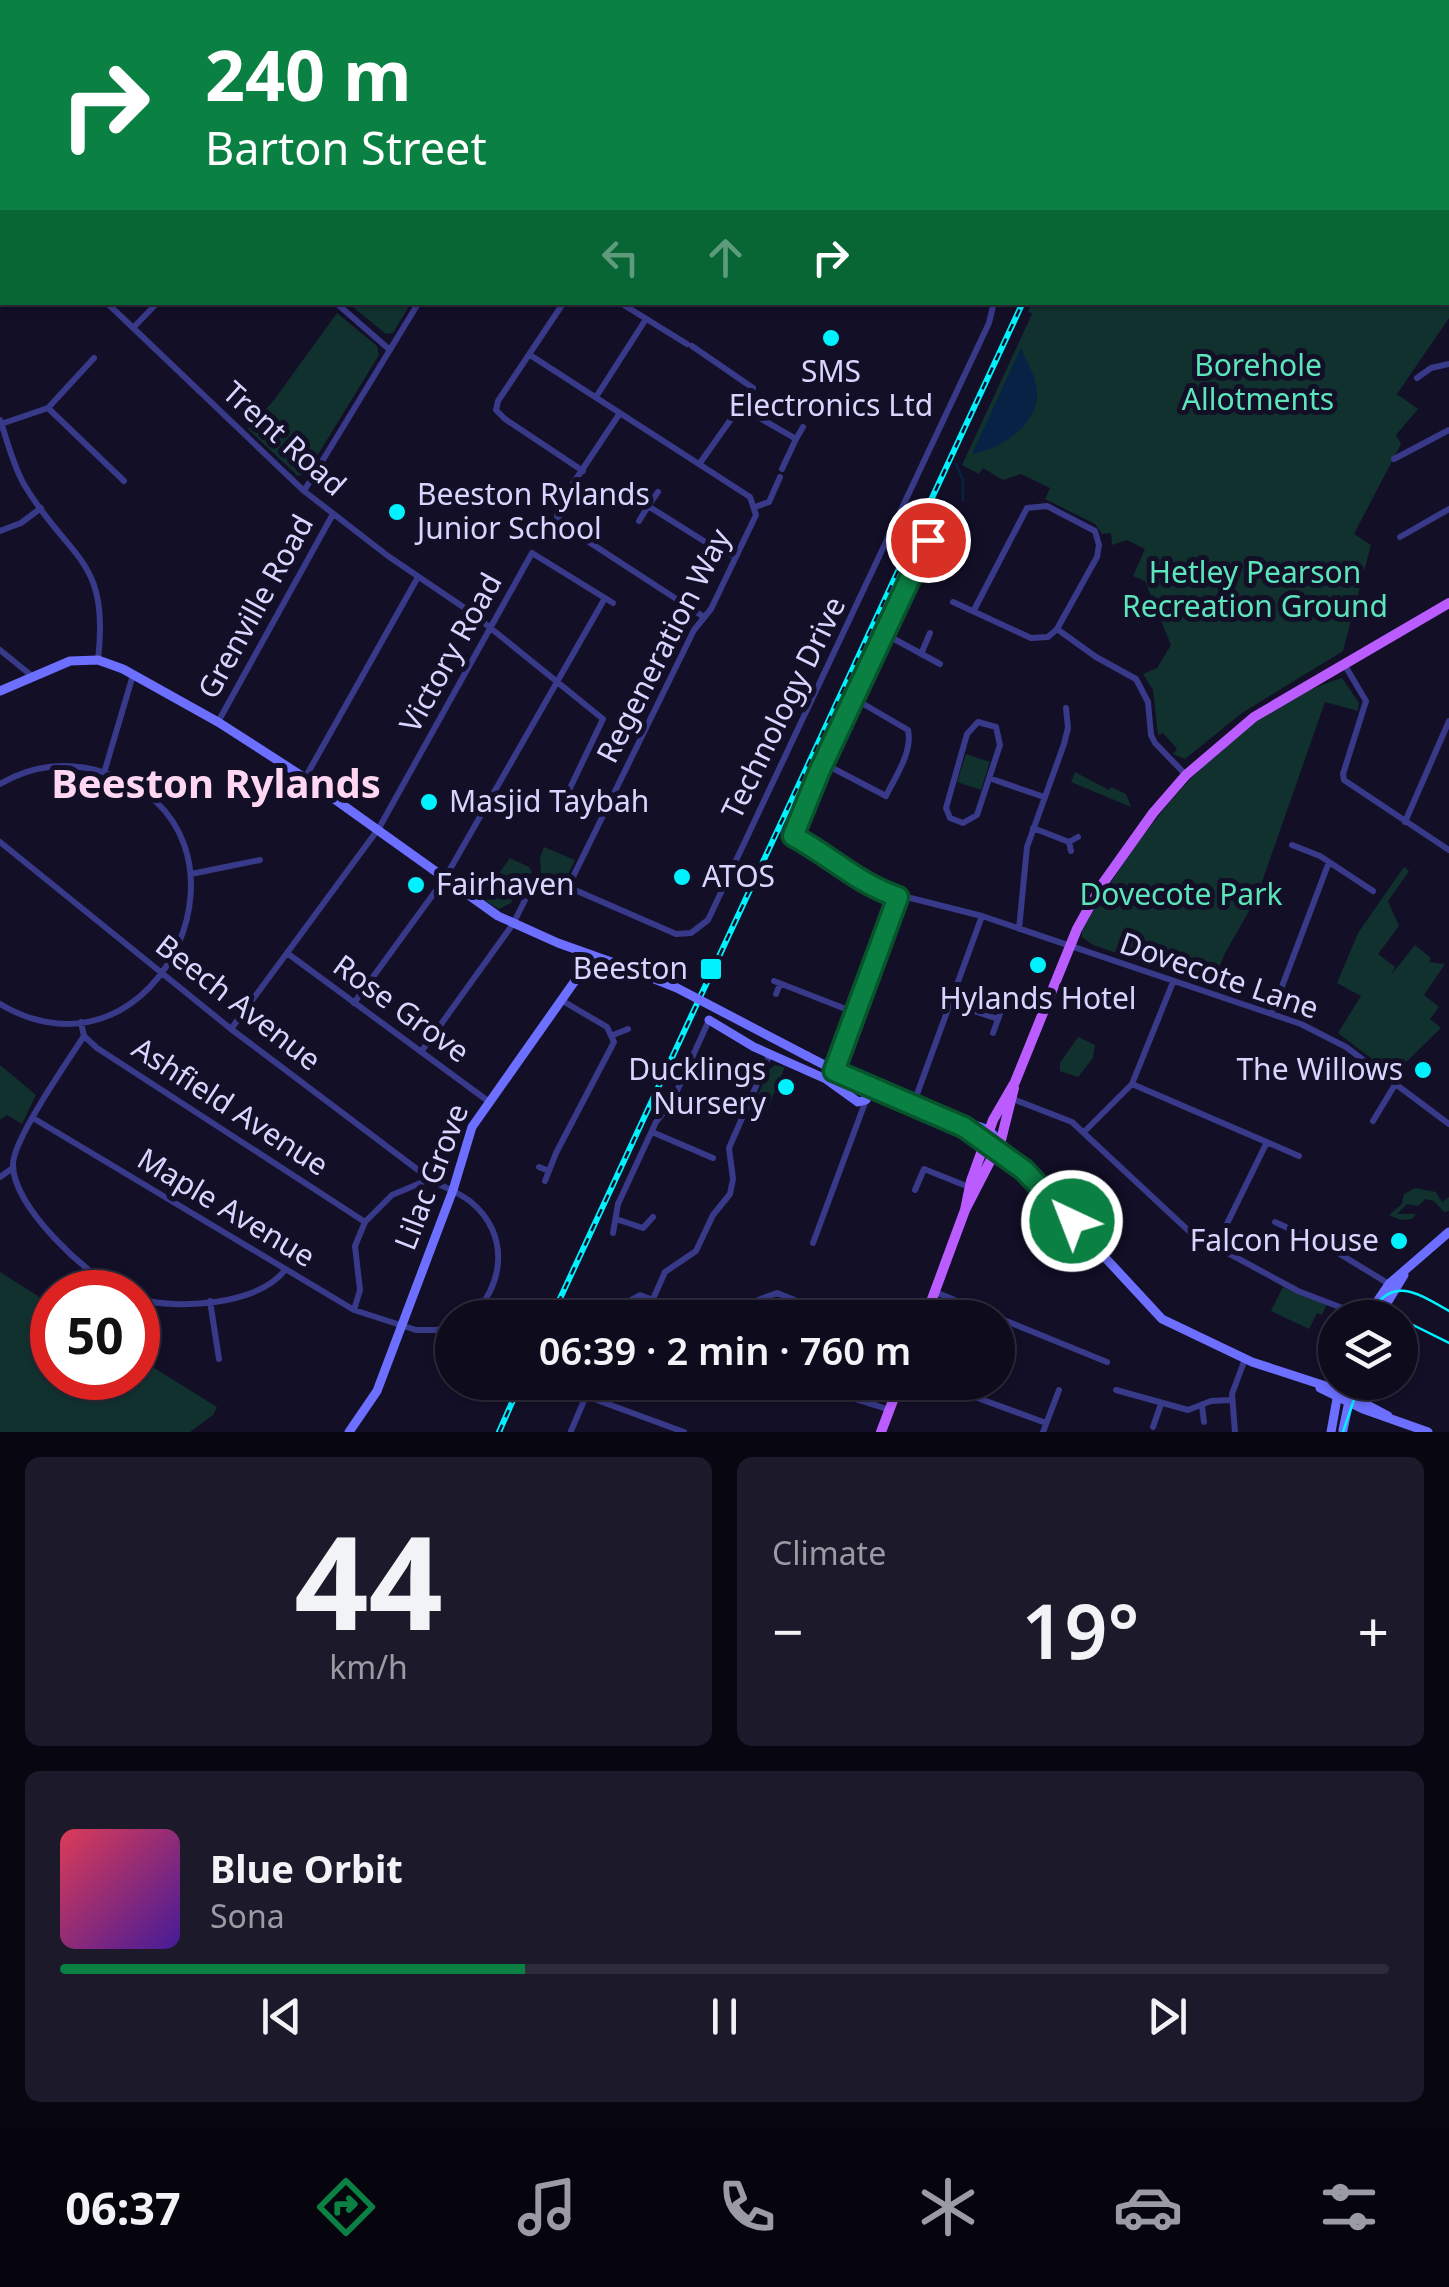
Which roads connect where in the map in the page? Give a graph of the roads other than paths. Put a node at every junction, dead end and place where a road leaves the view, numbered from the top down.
1 (109, 305) edge
2 (155, 305) edge
3 (338, 305) edge
4 (417, 305) edge
5 (562, 305) edge
6 (625, 305) edge
7 (993, 305) edge
8 (646, 319) junction
9 (134, 328) junction
10 (390, 350) junction
11 (530, 354) junction
12 (94, 358) dead end
13 (1449, 364) edge
14 (1417, 378) dead end
15 (596, 397) junction
16 (740, 407) junction
17 (48, 408) junction
18 (620, 413) junction
19 (1, 422) edge
20 (804, 427) dead end
21 (1449, 430) edge
22 (796, 439) junction
23 (1394, 459) dead end
24 (700, 463) junction
25 (583, 470) junction
26 (124, 481) dead end
27 (304, 491) junction
28 (658, 492) dead end
29 (648, 506) junction
30 (755, 507) junction
31 (41, 508) junction
32 (1449, 509) edge
33 (333, 514) junction
34 (640, 521) dead end
35 (0, 531) edge
36 (1400, 537) dead end
37 (928, 540) dead end
38 (920, 555) junction
39 (736, 557) junction
40 (933, 560) dead end
41 (418, 577) junction
42 (605, 598) junction
43 (952, 602) dead end
44 (613, 603) dead end
45 (1449, 603) edge
46 (974, 610) junction
47 (704, 617) junction
48 (490, 628) junction
49 (1057, 629) junction
50 (930, 633) dead end
51 (885, 634) junction
52 (0, 650) edge
53 (921, 654) junction
54 (98, 660) junction
55 (940, 664) dead end
56 (1344, 664) junction
57 (133, 674) junction
58 (32, 676) junction
59 (557, 683) junction
60 (0, 690) edge
61 (854, 699) junction
62 (1066, 708) dead end
63 (1449, 721) edge
64 (218, 722) junction
65 (823, 764) junction
66 (104, 772) junction
67 (1186, 775) junction
68 (305, 778) junction
69 (990, 778) junction
70 (0, 784) edge
71 (1044, 796) junction
72 (561, 808) dead end
73 (1405, 822) junction
74 (379, 828) junction
75 (1034, 828) junction
76 (783, 831) dead end
77 (793, 836) junction
78 (1078, 836) dead end
79 (0, 842) edge
80 (1292, 845) dead end
81 (1449, 850) edge
82 (260, 860) dead end
83 (1329, 862) junction
84 (190, 874) junction
85 (445, 878) junction
86 (568, 887) junction
87 (1373, 891) dead end
88 (898, 897) junction
89 (982, 916) junction
90 (512, 924) junction
91 (1019, 929) junction
92 (1069, 947) junction
93 (287, 954) junction
94 (589, 955) junction
95 (164, 973) junction
96 (1173, 982) junction
97 (776, 994) dead end
98 (561, 1000) junction
99 (354, 1003) junction
100 (950, 1003) junction
101 (0, 1004) edge
102 (856, 1013) junction
103 (1272, 1013) junction
104 (709, 1020) joint
105 (81, 1022) junction
106 (232, 1029) junction
107 (628, 1029) dead end
108 (993, 1032) dead end
109 (612, 1035) junction
110 (84, 1036) junction
111 (421, 1052) junction
112 (770, 1054) junction
113 (691, 1063) junction
114 (834, 1071) junction
115 (1015, 1082) junction
116 (1396, 1083) junction
117 (1132, 1084) junction
118 (742, 1086) dead end
119 (871, 1089) junction
120 (1013, 1099) junction
121 (866, 1100) junction
122 (488, 1102) junction
123 (913, 1105) junction
124 (33, 1118) junction
125 (1372, 1121) dead end
126 (1449, 1124) edge
127 (652, 1132) junction
128 (1084, 1132) junction
129 (987, 1136) junction
130 (1267, 1142) junction
131 (999, 1145) junction
132 (1300, 1156) dead end
133 (713, 1158) dead end
134 (539, 1167) dead end
135 (12, 1168) junction
136 (548, 1171) junction
137 (0, 1177) edge
138 (430, 1179) junction
139 (545, 1181) dead end
140 (970, 1187) junction
141 (453, 1190) junction
142 (915, 1190) dead end
143 (965, 1210) junction
144 (653, 1217) dead end
145 (616, 1219) junction
146 (365, 1222) junction
147 (1275, 1222) dead end
148 (1449, 1232) edge
149 (613, 1234) dead end
150 (812, 1243) dead end
151 (1216, 1246) junction
152 (89, 1270) edge
153 (285, 1270) junction
154 (1394, 1284) junction
155 (935, 1292) junction
156 (653, 1299) joint
157 (486, 1300) edge
158 (631, 1300) edge
159 (758, 1300) edge
160 (794, 1300) edge
161 (932, 1300) edge
162 (1325, 1300) edge
163 (1376, 1300) edge
164 (1386, 1300) edge
165 (210, 1301) junction
166 (160, 1303) edge
167 (354, 1310) junction
168 (402, 1326) junction
169 (435, 1328) edge
170 (219, 1359) dead end
171 (1245, 1359) junction
172 (1107, 1362) dead end
173 (1318, 1385) edge
174 (1058, 1390) dead end
175 (1116, 1390) dead end
176 (584, 1400) edge
177 (597, 1400) edge
178 (865, 1400) edge
179 (893, 1400) edge
180 (977, 1400) edge
181 (1232, 1400) junction
182 (1341, 1400) edge
183 (1343, 1400) edge
184 (1351, 1400) edge
185 (1355, 1400) edge
186 (1161, 1404) junction
187 (1202, 1406) junction
188 (889, 1410) junction
189 (1364, 1410) junction
190 (1388, 1416) junction
191 (1204, 1422) dead end
192 (1153, 1427) dead end
193 (1044, 1428) edge
194 (1343, 1431) edge
195 (349, 1432) edge
196 (572, 1432) edge
197 (684, 1432) edge
198 (881, 1432) edge
199 (1234, 1432) edge
200 (1331, 1432) edge
201 (1428, 1432) edge

1 - 9 street, Trent Road
2 - 9 street
3 - 10 street
4 - 10 street
5 - 11 street
6 - 8 street
7 - 86 street, Technology Drive
8 - 15 street
8 - 16 street
9 - 27 street, Trent Road
10 - 27 street
11 - 15 street, Regeneration Way
11 - 25 street
12 - 17 street
13 - 14 street
15 - 18 street, Regeneration Way
16 - 22 street
16 - 24 street
17 - 19 street
17 - 26 street
18 - 24 street, Regeneration Way
18 - 25 street
19 - 31 street
20 - 22 street
21 - 23 street
22 - 30 street
24 - 30 street, Regeneration Way
25 - 47 street
27 - 33 street, Trent Road
28 - 29 street
29 - 34 street
29 - 39 street
30 - 39 street, Regeneration Way
31 - 35 street
31 - 54 street
32 - 36 street
33 - 41 street, Trent Road
33 - 64 street, Grenville Road
37 - 38 street
38 - 40 street
38 - 51 street
39 - 47 street, Regeneration Way
41 - 48 street, Trent Road
41 - 68 street
42 - 44 street
42 - 48 street, Victory Road
42 - 59 street
43 - 46 street
45 - 56 main road
46 - 49 street
46 - 49 street
47 - 86 street, Regeneration Way
48 - 59 street, Trent Road
48 - 74 street, Victory Road
49 - 67 street
50 - 53 street
51 - 53 street
51 - 61 street
52 - 58 street
53 - 55 street
54 - 57 street
54 - 58 street
56 - 67 main road
56 - 73 street
57 - 64 street
57 - 66 street
58 - 60 street
59 - 72 street, Trent Road
59 - 85 street
61 - 65 street
61 - 65 street
62 - 71 street
63 - 73 street
64 - 68 street
65 - 77 street
66 - 70 street
66 - 84 street
67 - 92 main road
68 - 74 street
69 - 69 street
69 - 71 street
71 - 75 street
73 - 81 street
74 - 85 street
74 - 93 street, Victory Road
75 - 78 street
75 - 91 street
76 - 77 street, Dovecote Lane
77 - 88 street, Dovecote Lane
79 - 95 street, Beech Avenue
80 - 83 street
82 - 84 street
83 - 87 street
83 - 103 street
84 - 95 street
85 - 90 street
85 - 99 street
86 - 90 street
88 - 89 street, Dovecote Lane
88 - 102 street
89 - 91 street, Dovecote Lane
89 - 100 street
90 - 94 street
90 - 111 street
91 - 92 street, Dovecote Lane
92 - 96 street, Dovecote Lane
92 - 115 main road
93 - 99 street, Rose Grove
93 - 106 street, Victory Road
94 - 98 street, Lilac Grove
94 - 114 street, bridge
95 - 105 street
95 - 106 street, Beech Avenue
96 - 103 street, Dovecote Lane
96 - 117 street
97 - 102 street
98 - 109 street
98 - 122 street, Lilac Grove
99 - 111 street, Rose Grove
100 - 108 street
100 - 123 street
101 - 105 street
102 - 114 street
103 - 116 street, Dovecote Lane
104 - 112 street
104 - 113 street
105 - 110 street
106 - 138 street, Beech Avenue
107 - 109 street
109 - 136 street
110 - 124 street
110 - 146 street, Ashfield Avenue
111 - 122 street, Rose Grove
112 - 121 street
112 - 156 street
113 - 118 street
113 - 127 street
114 - 119 street
115 - 120 main road
115 - 129 main road
116 - 125 street
116 - 126 street, Dovecote Lane
117 - 128 street
117 - 130 street
119 - 121 street
119 - 123 street
120 - 128 street
120 - 131 main road
121 - 150 street
122 - 141 street, Lilac Grove
123 - 129 street
124 - 135 street
124 - 153 street, Maple Avenue
127 - 133 street
127 - 145 street
128 - 151 street
129 - 131 street
129 - 140 main road
130 - 132 street
130 - 151 street
131 - 143 main road
131 - 171 street
134 - 136 street
135 - 137 street
135 - 152 street
136 - 139 street
138 - 141 street, Beech Avenue
138 - 146 street
140 - 142 street
140 - 143 main road
141 - 157 street, Beech Avenue
141 - 168 street, Lilac Grove
143 - 155 main road
144 - 145 street
145 - 149 street
146 - 167 street
147 - 154 street
148 - 154 street
151 - 162 street
153 - 165 street
153 - 167 street, Maple Avenue
154 - 163 street
154 - 164 street
155 - 161 main road
155 - 172 street
156 - 158 street
159 - 160 street
165 - 166 street
165 - 170 street
167 - 168 street, Maple Avenue
168 - 169 street, Maple Avenue
168 - 195 street, Lilac Grove
171 - 173 street
171 - 181 street
174 - 193 street
175 - 186 street
176 - 196 street
177 - 197 street
178 - 188 street
179 - 188 main road
180 - 193 street
181 - 187 street
181 - 199 street
182 - 200 street
183 - 194 street
184 - 189 street
185 - 190 street
186 - 187 street
186 - 192 street
187 - 191 street
188 - 198 main road
189 - 190 street
189 - 194 street
190 - 201 street

